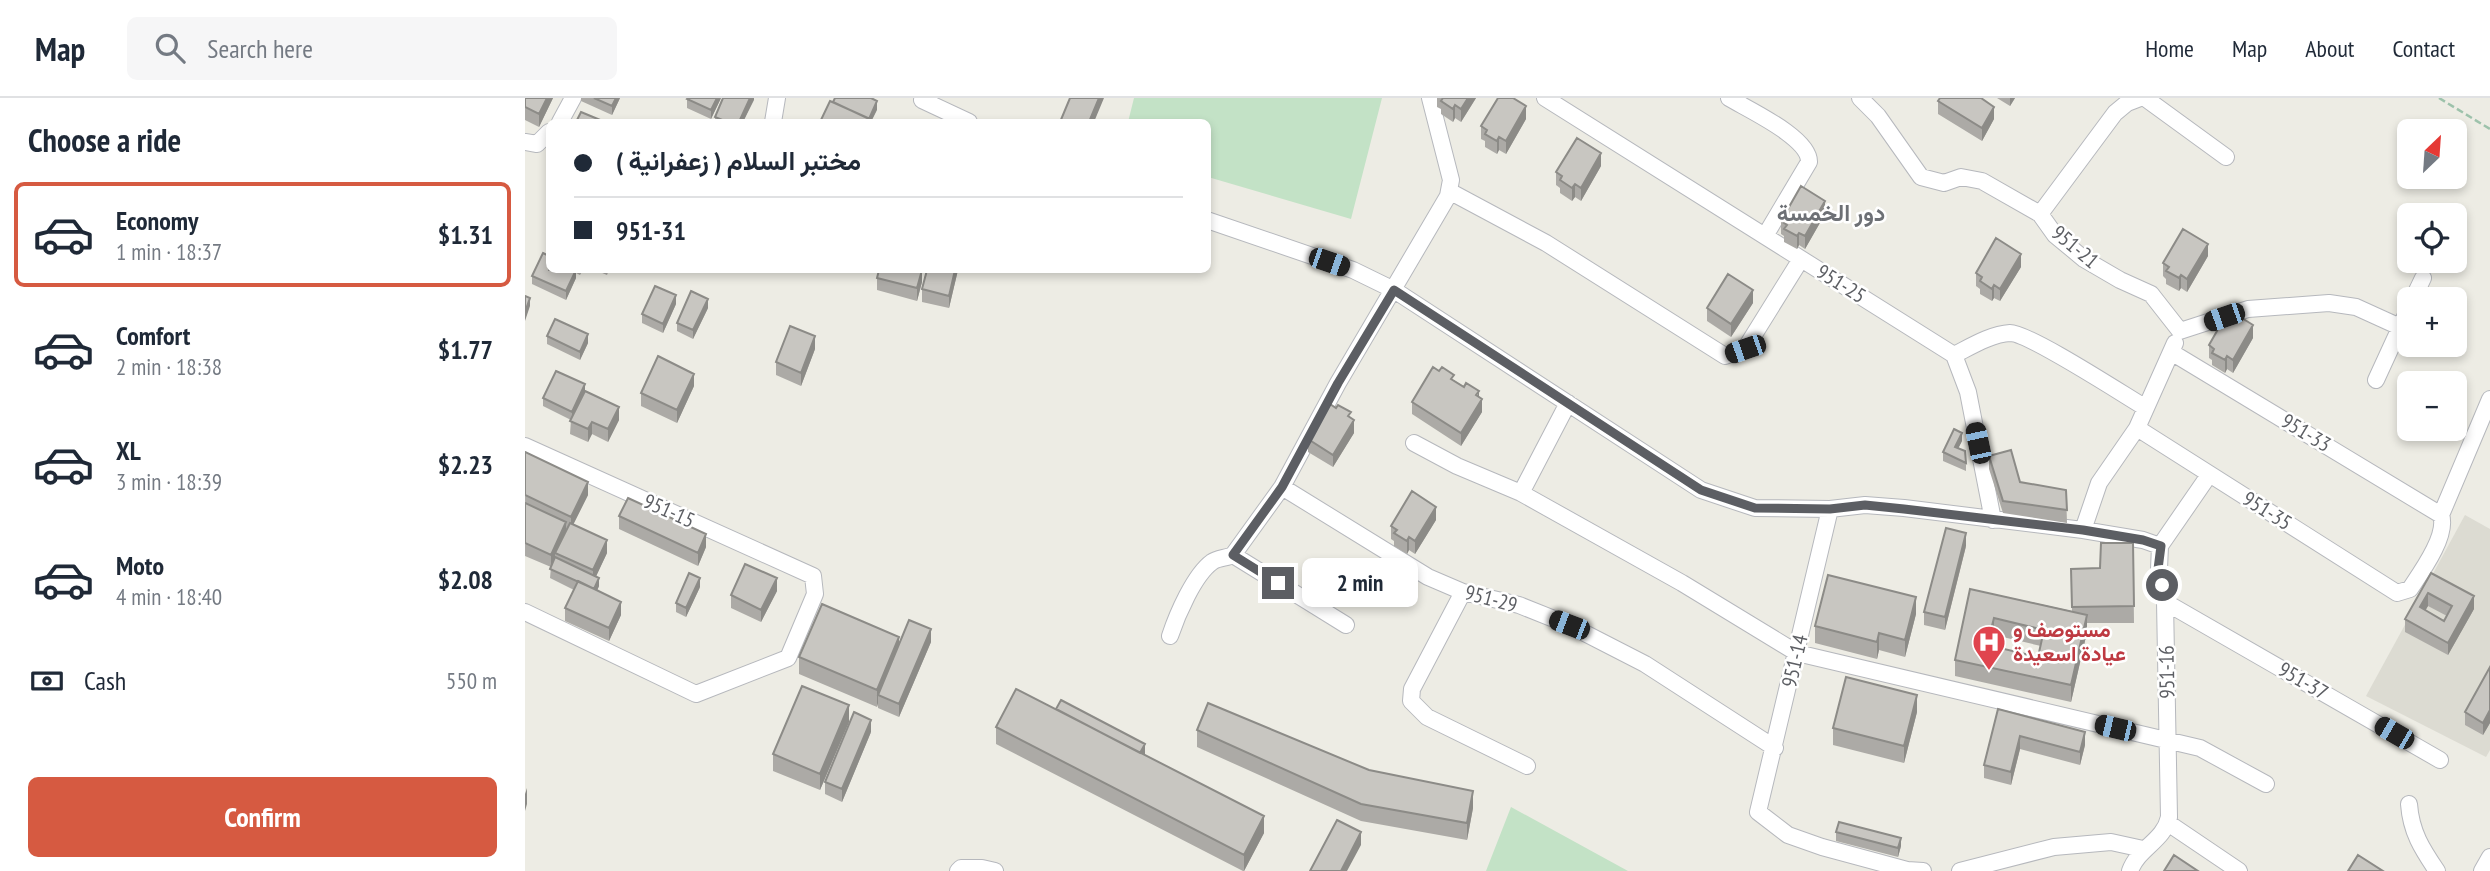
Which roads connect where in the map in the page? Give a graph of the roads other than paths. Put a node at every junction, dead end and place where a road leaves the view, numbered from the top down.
1 (573, 98) edge
2 (777, 98) edge
3 (923, 98) edge
4 (1430, 98) edge
5 (1545, 98) edge
6 (1729, 98) edge
7 (1860, 98) edge
8 (2143, 98) edge
9 (564, 119) edge
10 (774, 119) edge
11 (963, 119) edge
12 (546, 135) edge
13 (525, 142) edge
14 (2226, 157) dead end
15 (1449, 191) junction
16 (2040, 214) junction
17 (1211, 220) edge
18 (1765, 236) junction
19 (1801, 259) junction
20 (2423, 278) dead end
21 (2419, 287) edge
22 (1394, 290) junction
23 (2397, 326) edge
24 (2180, 331) junction
25 (2397, 333) edge
26 (2171, 352) junction
27 (1954, 355) junction
28 (2375, 380) dead end
29 (2490, 399) edge
30 (1568, 403) junction
31 (2146, 408) junction
32 (2137, 428) junction
33 (1414, 443) dead end
34 (525, 446) edge
35 (2209, 475) junction
36 (1282, 487) junction
37 (1521, 493) junction
38 (1830, 509) junction
39 (2441, 515) junction
40 (1993, 520) junction
41 (2083, 530) junction
42 (2161, 546) junction
43 (1233, 555) junction
44 (1463, 592) junction
45 (2165, 602) junction
46 (525, 612) edge
47 (1346, 625) dead end
48 (1170, 636) dead end
49 (1797, 653) junction
50 (2168, 741) junction
51 (1775, 748) junction
52 (2440, 760) dead end
53 (1527, 766) dead end
54 (2266, 784) dead end
55 (2409, 804) dead end
56 (2168, 823) junction
57 (2143, 849) junction
58 (958, 871) edge
59 (995, 871) edge
60 (1912, 871) edge
61 (1961, 871) edge
62 (2130, 871) edge
63 (2239, 871) edge
64 (2437, 871) edge

1 - 9 street
2 - 10 street
3 - 11 street
4 - 15 street
5 - 18 street, 951-25
6 - 18 street
7 - 16 street, 951-21
8 - 14 street
8 - 16 street
12 - 13 street
15 - 19 street
15 - 22 street
16 - 24 street, 951-21
17 - 22 street
18 - 19 street, 951-25
19 - 27 street, 951-25
20 - 21 street
22 - 30 street
22 - 36 street
23 - 24 street
24 - 26 street
25 - 28 street
26 - 31 street
26 - 39 street, 951-33
27 - 31 street
27 - 40 street
29 - 39 street
30 - 37 street
30 - 38 street
31 - 32 street
32 - 35 street, 951-35
32 - 41 street
33 - 37 street
34 - 46 street, 951-15
35 - 39 street, 951-35
35 - 42 street
36 - 43 street
36 - 44 street, 951-29
37 - 49 street
38 - 40 street
38 - 49 street, 951-14
40 - 41 street
41 - 42 street
42 - 45 street, 951-16
43 - 47 street
43 - 48 street
44 - 51 street, 951-29
44 - 53 street
45 - 50 street, 951-16
45 - 52 street, 951-37
49 - 50 street
49 - 51 street, 951-14
50 - 54 street
50 - 56 street, 951-16
51 - 60 street, 951-14
55 - 64 street
56 - 57 street
56 - 63 street
57 - 61 street
57 - 62 street
58 - 59 street

